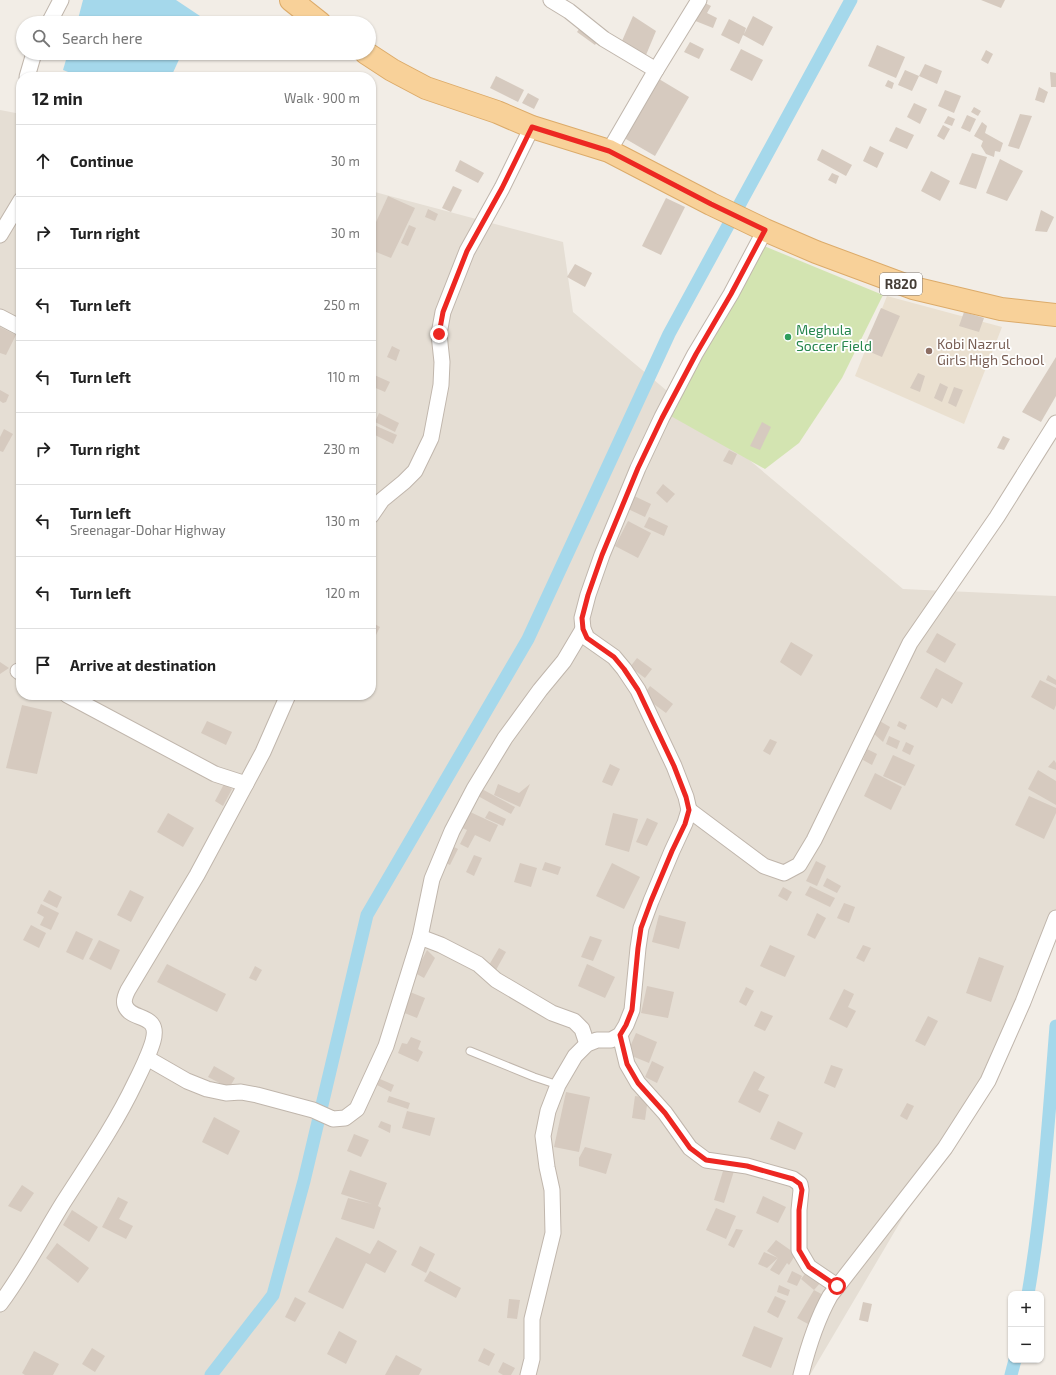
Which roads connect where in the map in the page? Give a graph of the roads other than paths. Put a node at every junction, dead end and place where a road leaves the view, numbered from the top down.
1 (61, 0) edge
2 (290, 0) edge
3 (551, 0) edge
4 (699, 0) edge
5 (53, 16) edge
6 (311, 16) edge
7 (32, 60) edge
8 (376, 60) edge
9 (656, 70) junction
10 (28, 72) edge
11 (532, 127) junction
12 (609, 151) junction
13 (16, 208) edge
14 (760, 228) junction
15 (0, 235) edge
16 (1056, 315) edge
17 (0, 317) edge
18 (16, 325) edge
19 (1056, 423) edge
20 (376, 498) edge
21 (583, 629) junction
22 (76, 700) edge
23 (286, 700) edge
24 (246, 784) junction
25 (689, 810) junction
26 (1056, 918) edge
27 (420, 937) junction
28 (620, 1035) junction
29 (587, 1044) junction
30 (470, 1051) dead end
31 (147, 1058) junction
32 (558, 1085) junction
33 (837, 1286) junction
34 (0, 1304) edge
35 (528, 1375) edge
36 (801, 1375) edge

1 - 5 street
2 - 6 main road
3 - 9 street
4 - 9 street
7 - 10 street
8 - 11 main road, R820
9 - 12 street
11 - 12 main road, R820
11 - 20 street
12 - 14 main road, R820
13 - 15 street
14 - 16 main road, R820
14 - 21 street
17 - 18 street
19 - 25 street
21 - 25 street
21 - 27 street
22 - 24 street
23 - 24 street
24 - 31 street
25 - 28 street
26 - 33 street
27 - 29 street
27 - 31 street
28 - 29 street
28 - 33 street
29 - 32 street
30 - 32 lane
31 - 34 street
32 - 35 street
33 - 36 street

